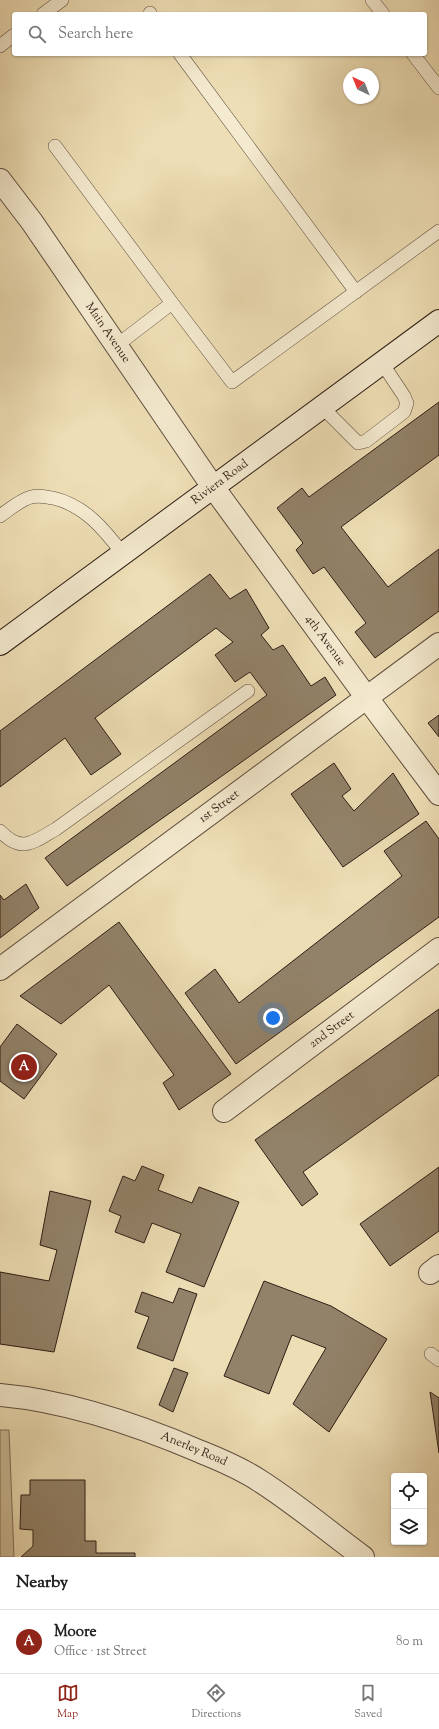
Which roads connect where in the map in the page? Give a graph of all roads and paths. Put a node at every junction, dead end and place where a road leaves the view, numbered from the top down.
1 (62, 0) edge
2 (372, 0) edge
3 (46, 12) edge
4 (381, 12) edge
5 (12, 37) edge
6 (0, 46) edge
7 (181, 56) edge
8 (415, 56) edge
9 (439, 88) edge
10 (55, 146) dead end
11 (0, 180) edge
12 (439, 231) edge
13 (356, 292) junction
14 (172, 303) junction
15 (439, 321) edge
16 (116, 346) junction
17 (382, 363) junction
18 (322, 407) junction
19 (213, 487) junction
20 (0, 516) edge
21 (123, 554) junction
22 (1, 642) edge
23 (439, 644) edge
24 (248, 691) dead end
25 (366, 698) junction
26 (439, 794) edge
27 (0, 831) edge
28 (439, 949) edge
29 (0, 969) edge
30 (224, 1111) dead end
31 (0, 1395) edge
32 (362, 1557) edge

1 - 3 lane
2 - 4 lane
5 - 6 lane
7 - 13 lane
8 - 9 lane
10 - 14 lane
11 - 16 street, Main Avenue
12 - 13 lane
13 - 14 lane
14 - 16 lane
15 - 17 street, Riviera Road
16 - 19 street, Main Avenue
17 - 18 street, Riviera Road
17 - 18 lane
18 - 19 street, Riviera Road
19 - 21 street, Riviera Road
19 - 25 street, 4th Avenue
20 - 21 lane
21 - 22 street, Riviera Road
23 - 25 street, 1st Street
24 - 27 lane
25 - 26 street, 4th Avenue
25 - 29 street, 1st Street
28 - 30 street, 2nd Street
31 - 32 street, Anerley Road

